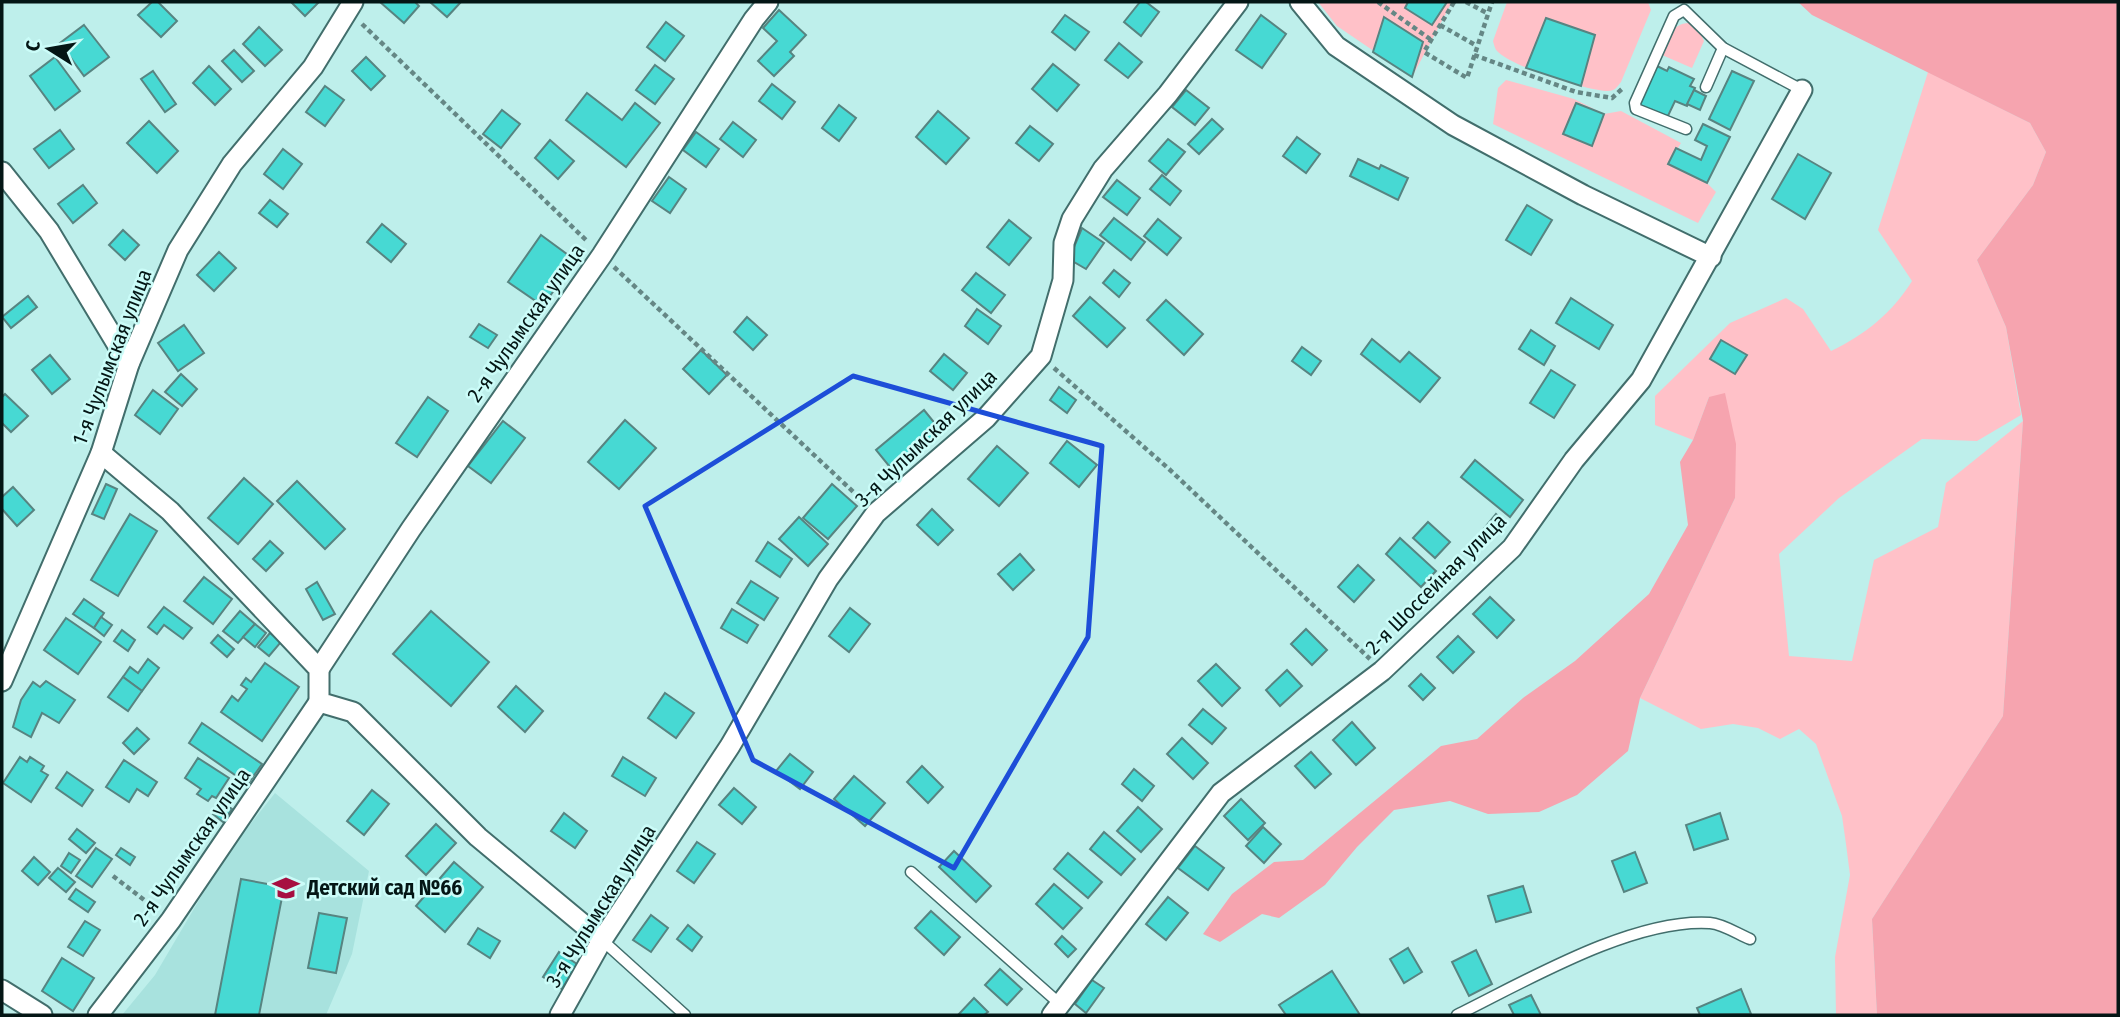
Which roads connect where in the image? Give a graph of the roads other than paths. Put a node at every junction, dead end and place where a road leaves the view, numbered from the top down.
1 (353, 2) edge
2 (768, 2) edge
3 (1238, 2) edge
4 (1300, 2) edge
5 (1723, 48) junction
6 (1706, 87) dead end
7 (1802, 90) joint
8 (1686, 129) dead end
9 (2, 172) edge
10 (1711, 257) junction
11 (129, 364) junction
12 (101, 453) junction
13 (319, 669) junction
14 (2, 681) edge
15 (319, 702) junction
16 (911, 872) dead end
17 (1750, 939) dead end
18 (602, 940) junction
19 (2, 990) edge
20 (1056, 1010) edge
21 (42, 1015) edge
22 (98, 1015) edge
23 (560, 1015) edge
24 (685, 1015) edge
25 (1457, 1015) edge

1 - 11 street, 1-я Чулымская улица
2 - 13 street, 2-я Чулымская улица
3 - 18 street, 3-я Чулымская улица
4 - 10 street
5 - 6 lane
5 - 7 lane
5 - 8 lane
7 - 10 street, 2-я Шоссейная улица
9 - 11 street
10 - 20 street, 2-я Шоссейная улица
11 - 12 street, 1-я Чулымская улица
12 - 13 street
12 - 14 street, 1-я Чулымская улица
13 - 15 street
15 - 18 street
15 - 22 street, 2-я Чулымская улица
16 - 20 lane
17 - 25 lane
18 - 23 street, 3-я Чулымская улица
18 - 24 lane
19 - 21 street

